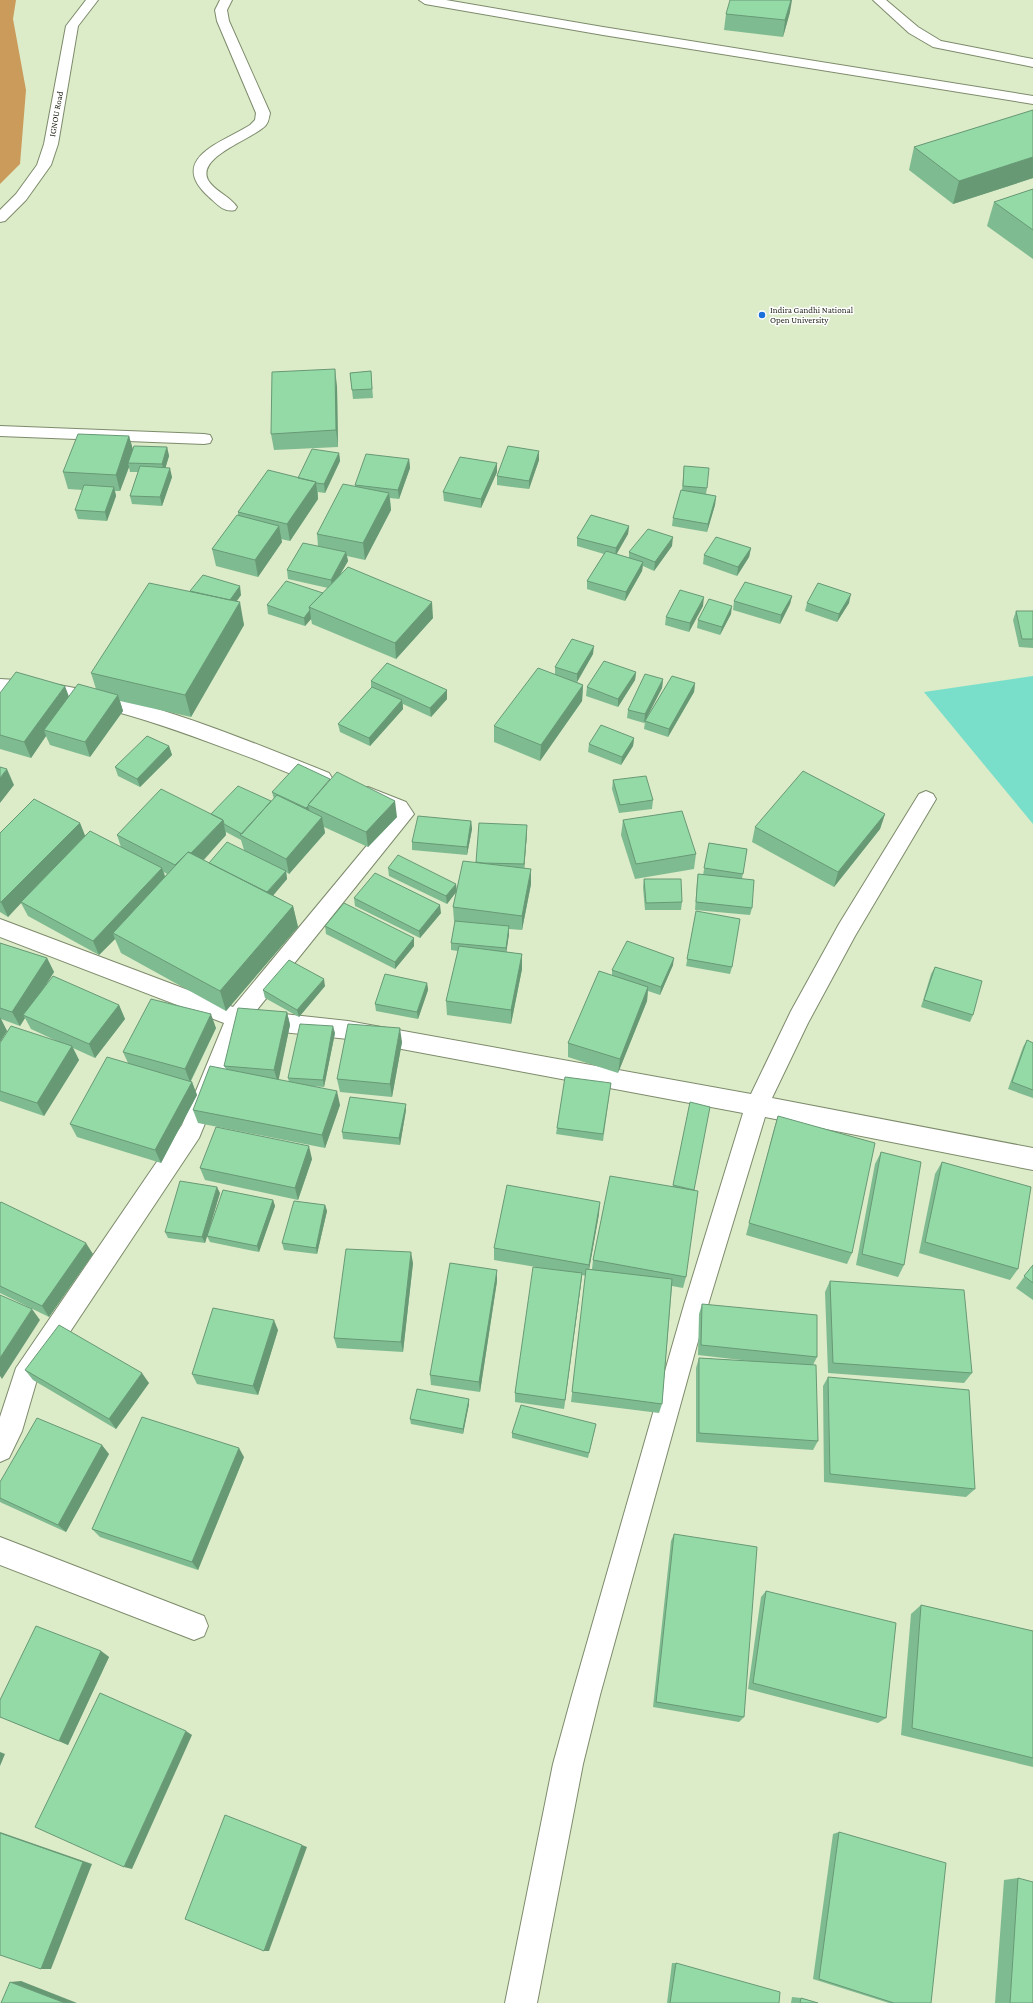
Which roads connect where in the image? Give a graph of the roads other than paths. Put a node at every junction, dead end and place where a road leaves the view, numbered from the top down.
1 (92, 0) edge
2 (226, 0) edge
3 (425, 0) edge
4 (879, 0) edge
5 (1033, 63) edge
6 (1033, 100) edge
7 (230, 207) dead end
8 (0, 218) edge
9 (0, 431) edge
10 (204, 439) dead end
11 (0, 686) edge
12 (926, 799) dead end
13 (0, 928) edge
14 (237, 1018) junction
15 (757, 1105) junction
16 (1033, 1159) edge
17 (0, 1449) edge
18 (0, 1551) edge
19 (194, 1626) dead end
20 (522, 2003) edge

1 - 8 street, IGNOU Road
2 - 7 street
3 - 6 street
4 - 5 street
9 - 10 street
11 - 14 street
12 - 15 street
13 - 14 street
14 - 15 street
14 - 17 street
15 - 16 street
15 - 20 street
18 - 19 street

